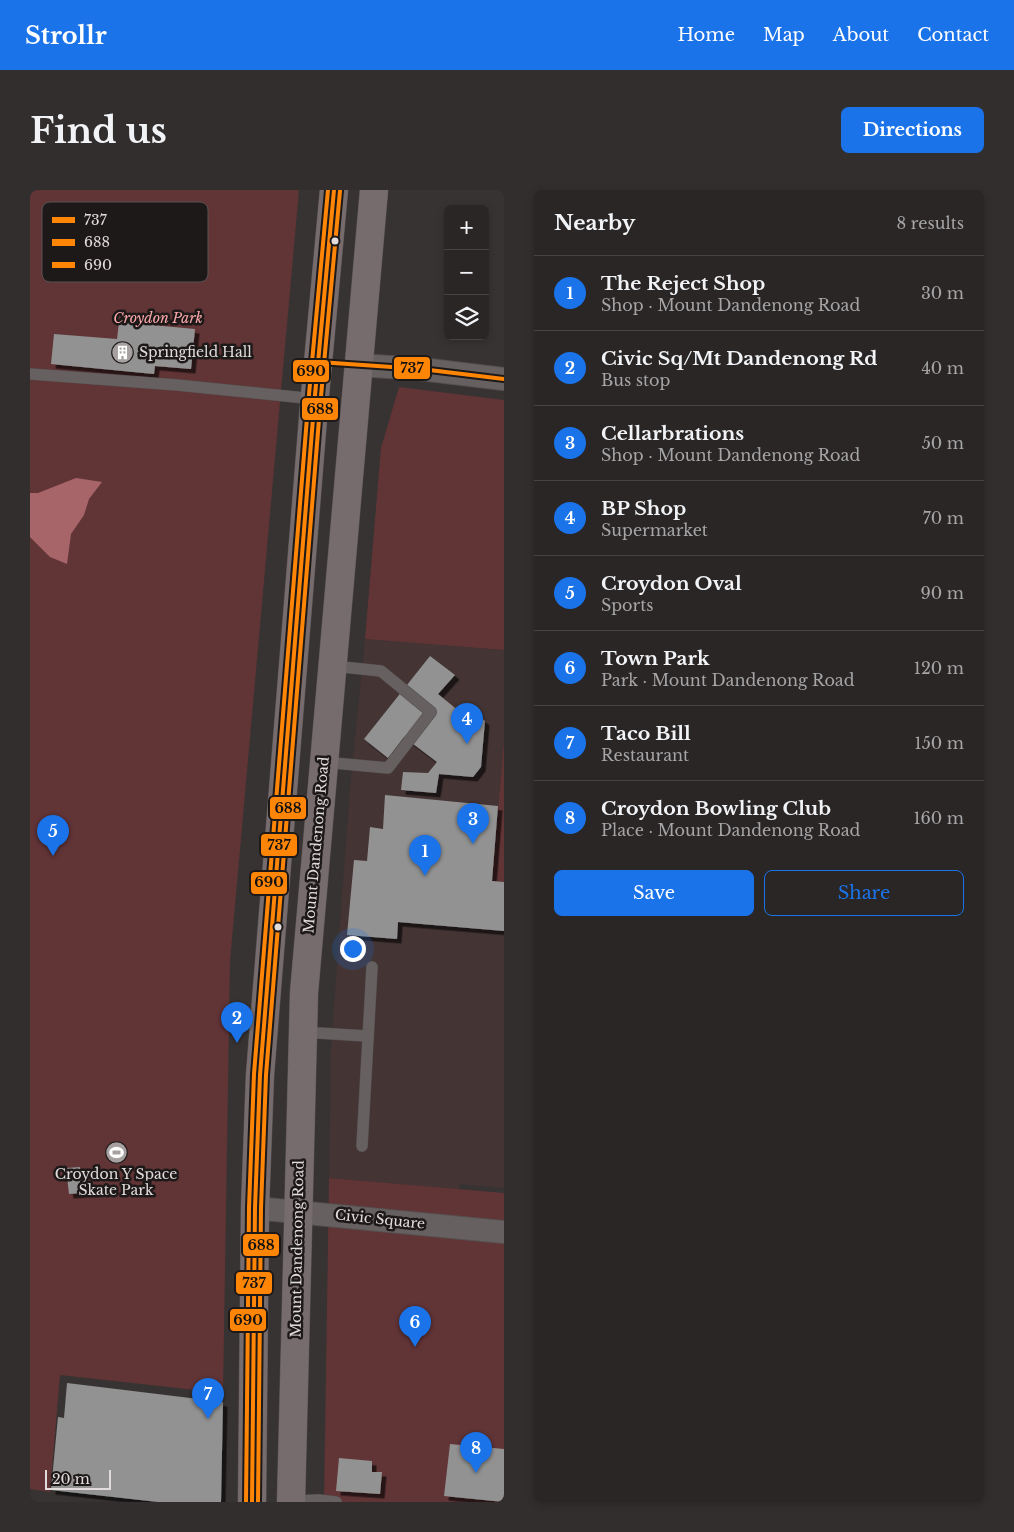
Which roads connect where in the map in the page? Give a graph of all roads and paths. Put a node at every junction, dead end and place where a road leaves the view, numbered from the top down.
1 (334, 190) edge
2 (374, 190) edge
3 (319, 362) junction
4 (358, 365) junction
5 (30, 374) edge
6 (504, 379) edge
7 (315, 399) junction
8 (331, 666) junction
9 (323, 762) junction
10 (372, 968) dead end
11 (302, 1032) junction
12 (367, 1036) junction
13 (362, 1146) dead end
14 (255, 1208) junction
15 (298, 1211) junction
16 (504, 1232) edge
17 (291, 1501) edge
18 (252, 1502) edge
19 (336, 1502) edge

1 - 3 main road
2 - 4 main road, Mount Dandenong Road
3 - 4 main road
3 - 7 main road
4 - 6 street
4 - 8 main road, Mount Dandenong Road
5 - 7 lane
7 - 14 main road
8 - 9 main road, Mount Dandenong Road
8 - 9 lane
9 - 11 main road, Mount Dandenong Road
10 - 12 lane
11 - 12 lane
11 - 15 main road, Mount Dandenong Road
12 - 13 lane
14 - 15 street, Civic Square
14 - 18 main road
15 - 16 street, Civic Square
15 - 17 main road, Mount Dandenong Road
17 - 19 lane

